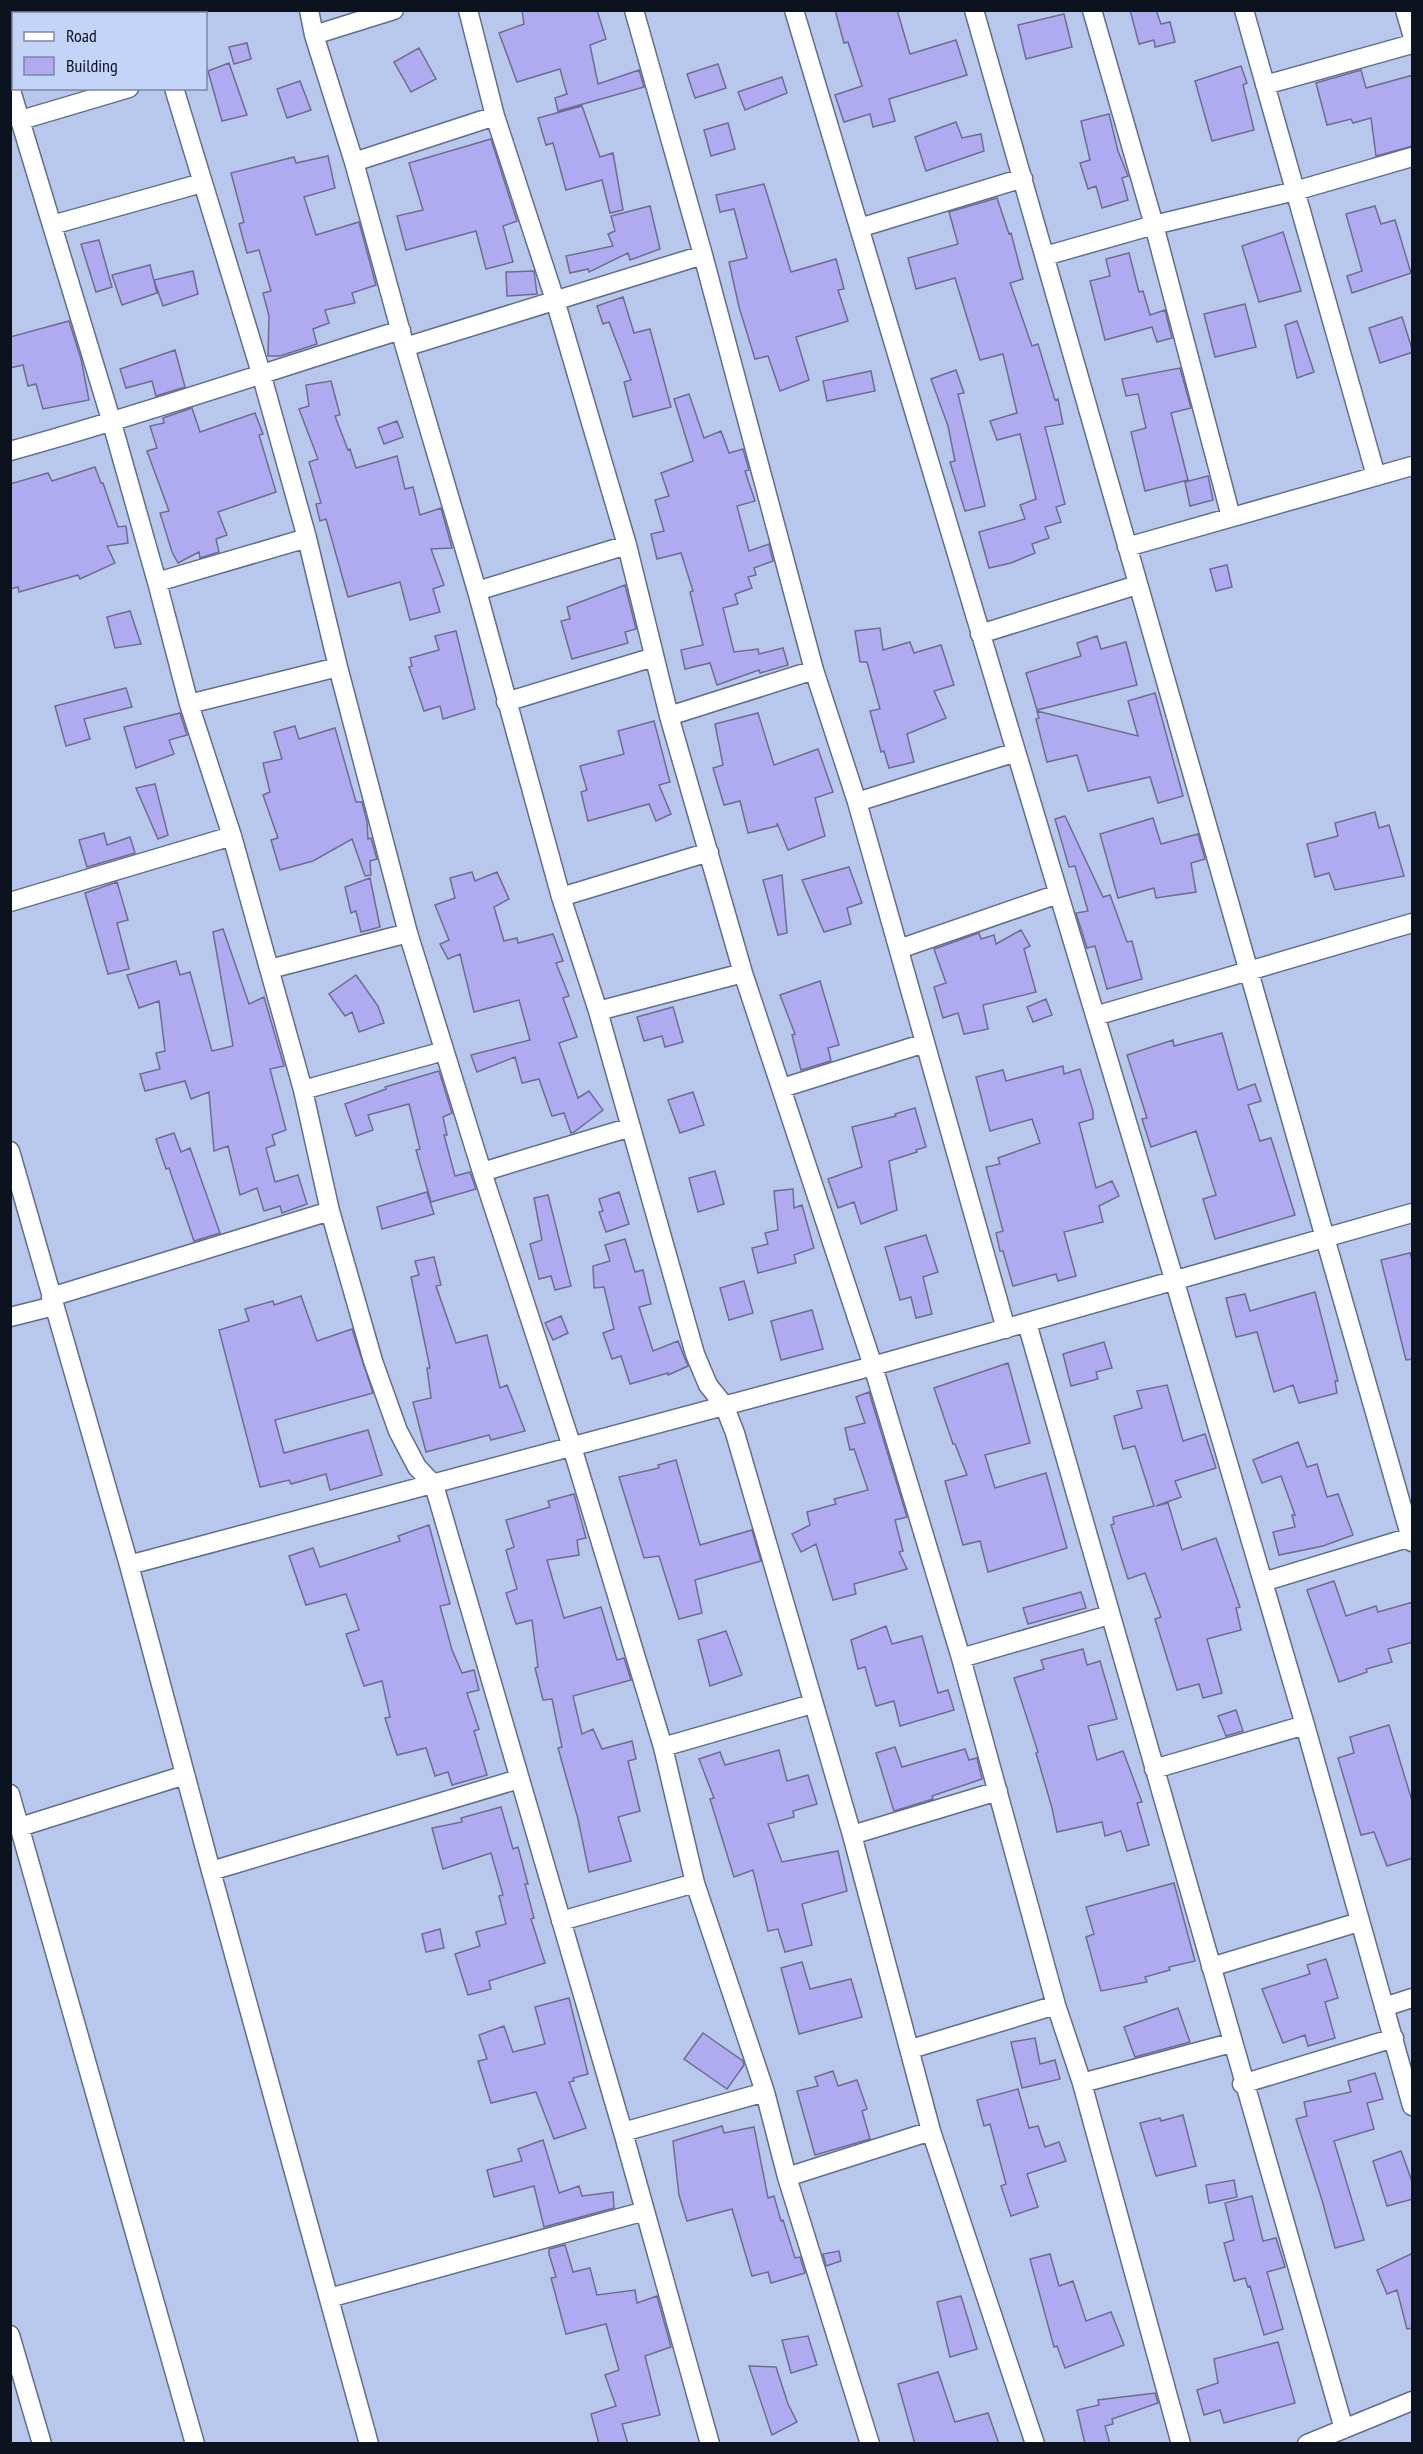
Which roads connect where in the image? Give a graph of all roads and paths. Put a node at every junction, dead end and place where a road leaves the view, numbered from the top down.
1 (309, 10) edge
2 (394, 10) edge
3 (468, 10) edge
4 (634, 10) edge
5 (794, 10) edge
6 (974, 10) edge
7 (1092, 10) edge
8 (1244, 10) edge
9 (1406, 10) edge
10 (1413, 34) edge
11 (314, 35) junction
12 (1413, 44) edge
13 (1265, 86) junction
14 (10, 87) edge
15 (122, 90) edge
16 (175, 90) edge
17 (495, 116) junction
18 (21, 120) junction
19 (1413, 157) edge
20 (354, 162) junction
21 (1023, 178) junction
22 (202, 183) junction
23 (1295, 191) junction
24 (52, 225) junction
25 (1154, 225) junction
26 (859, 228) junction
27 (703, 255) junction
28 (1045, 256) junction
29 (555, 300) junction
30 (403, 339) junction
31 (261, 373) junction
32 (112, 423) junction
33 (10, 451) edge
34 (1413, 466) edge
35 (1376, 476) junction
36 (1231, 517) junction
37 (307, 538) junction
38 (627, 545) junction
39 (1127, 547) junction
40 (158, 582) junction
41 (1137, 585) junction
42 (477, 591) junction
43 (980, 634) junction
44 (654, 657) junction
45 (338, 667) junction
46 (814, 670) junction
47 (506, 702) junction
48 (189, 704) junction
49 (669, 716) junction
50 (1016, 752) junction
51 (857, 802) junction
52 (232, 836) junction
53 (709, 852) junction
54 (1059, 894) junction
55 (561, 897) junction
56 (10, 902) edge
57 (1413, 923) edge
58 (408, 933) junction
59 (898, 949) junction
60 (270, 969) junction
61 (1248, 971) junction
62 (743, 973) junction
63 (598, 1011) junction
64 (1095, 1016) junction
65 (925, 1043) junction
66 (444, 1051) junction
67 (782, 1088) junction
68 (303, 1090) junction
69 (631, 1127) junction
70 (10, 1150) edge
71 (482, 1172) junction
72 (330, 1211) junction
73 (1413, 1213) edge
74 (1324, 1238) junction
75 (1174, 1279) junction
76 (53, 1301) junction
77 (10, 1317) edge
78 (1026, 1323) junction
79 (1006, 1329) junction
80 (873, 1366) junction
81 (724, 1405) junction
82 (572, 1447) junction
83 (434, 1485) junction
84 (1412, 1539) edge
85 (129, 1565) junction
86 (1263, 1582) junction
87 (1109, 1615) junction
88 (962, 1658) junction
89 (812, 1704) junction
90 (1305, 1725) junction
91 (663, 1747) junction
92 (1154, 1769) junction
93 (185, 1775) junction
94 (519, 1779) junction
95 (998, 1791) junction
96 (10, 1794) edge
97 (20, 1827) junction
98 (852, 1834) junction
99 (211, 1871) junction
100 (695, 1883) junction
101 (561, 1922) junction
102 (1359, 1922) junction
103 (1210, 1967) junction
104 (1413, 1998) edge
105 (1056, 2005) junction
106 (1384, 2007) junction
107 (1394, 2038) junction
108 (1231, 2043) junction
109 (911, 2049) junction
110 (1082, 2083) junction
111 (1242, 2084) junction
112 (765, 2092) junction
113 (1413, 2106) edge
114 (931, 2131) junction
115 (623, 2132) junction
116 (787, 2177) junction
117 (645, 2211) junction
118 (329, 2298) junction
119 (10, 2335) edge
120 (1413, 2401) edge
121 (1344, 2429) junction
122 (42, 2444) edge
123 (195, 2444) edge
124 (369, 2444) edge
125 (710, 2444) edge
126 (870, 2444) edge
127 (1035, 2444) edge
128 (1181, 2444) edge
129 (1306, 2444) edge

1 - 11 street
2 - 11 street
3 - 17 street
4 - 27 street
5 - 26 street
6 - 21 street
7 - 25 street
8 - 13 street
9 - 10 street
11 - 20 street
12 - 13 street
13 - 23 street
14 - 18 street
15 - 18 street
16 - 22 street
17 - 20 street
17 - 29 street
18 - 24 street
19 - 23 street
20 - 30 street
21 - 26 street
21 - 28 street
22 - 24 street
22 - 31 street
23 - 25 street
23 - 35 street
24 - 32 street
25 - 28 street
25 - 36 street
26 - 43 street
27 - 29 street
27 - 46 street
28 - 39 street
29 - 30 street
29 - 38 street
30 - 31 street
30 - 42 street
31 - 32 street
31 - 37 street
32 - 33 street
32 - 40 street
34 - 35 street
35 - 36 street
36 - 39 street
37 - 40 street
37 - 45 street
38 - 42 street
38 - 44 street
39 - 41 street
40 - 48 street
41 - 43 street
41 - 61 street
42 - 47 street
43 - 50 street
44 - 47 street
44 - 49 street
45 - 48 street
45 - 58 street
46 - 49 street
46 - 51 street
47 - 55 street
48 - 52 street
49 - 53 street
50 - 51 street
50 - 54 street
51 - 59 street
52 - 56 street
52 - 60 street
53 - 55 street
53 - 62 street
54 - 59 street
54 - 64 street
55 - 63 street
57 - 61 street
58 - 60 street
58 - 66 street
59 - 65 street
60 - 68 street
61 - 64 street
61 - 74 street
62 - 63 street
62 - 67 street
63 - 69 street
64 - 75 street
65 - 67 street
65 - 79 street
66 - 68 street
66 - 71 street
67 - 80 street
68 - 72 street
69 - 71 street
69 - 81 street
70 - 76 street
71 - 82 street
72 - 76 street
72 - 83 street
73 - 74 street
74 - 75 street
74 - 84 street
75 - 78 street
75 - 86 street
76 - 77 street
76 - 85 street
78 - 79 street
78 - 87 street
79 - 80 street
80 - 81 street
80 - 88 street
81 - 82 street
81 - 89 street
82 - 83 street
82 - 91 street
83 - 85 street
83 - 94 street
84 - 86 street
85 - 93 street
86 - 90 street
87 - 88 street
87 - 92 street
88 - 95 street
89 - 91 street
89 - 98 street
90 - 92 street
90 - 102 street
91 - 100 street
92 - 103 street
93 - 97 street
93 - 99 street
94 - 99 street
94 - 101 street
95 - 98 street
95 - 105 street
96 - 97 street
97 - 123 street
98 - 109 street
99 - 118 street
100 - 101 street
100 - 112 street
101 - 115 street
102 - 103 street
102 - 106 street
103 - 108 street
104 - 106 street
105 - 109 street
105 - 110 street
106 - 107 street
107 - 111 street
107 - 113 street
108 - 110 street
108 - 111 street
109 - 114 street
110 - 128 street
111 - 121 street
112 - 115 street
112 - 116 street
114 - 116 street
114 - 127 street
115 - 117 street
116 - 126 street
117 - 118 street
117 - 125 street
118 - 124 street
119 - 122 street
120 - 121 street
121 - 129 street

